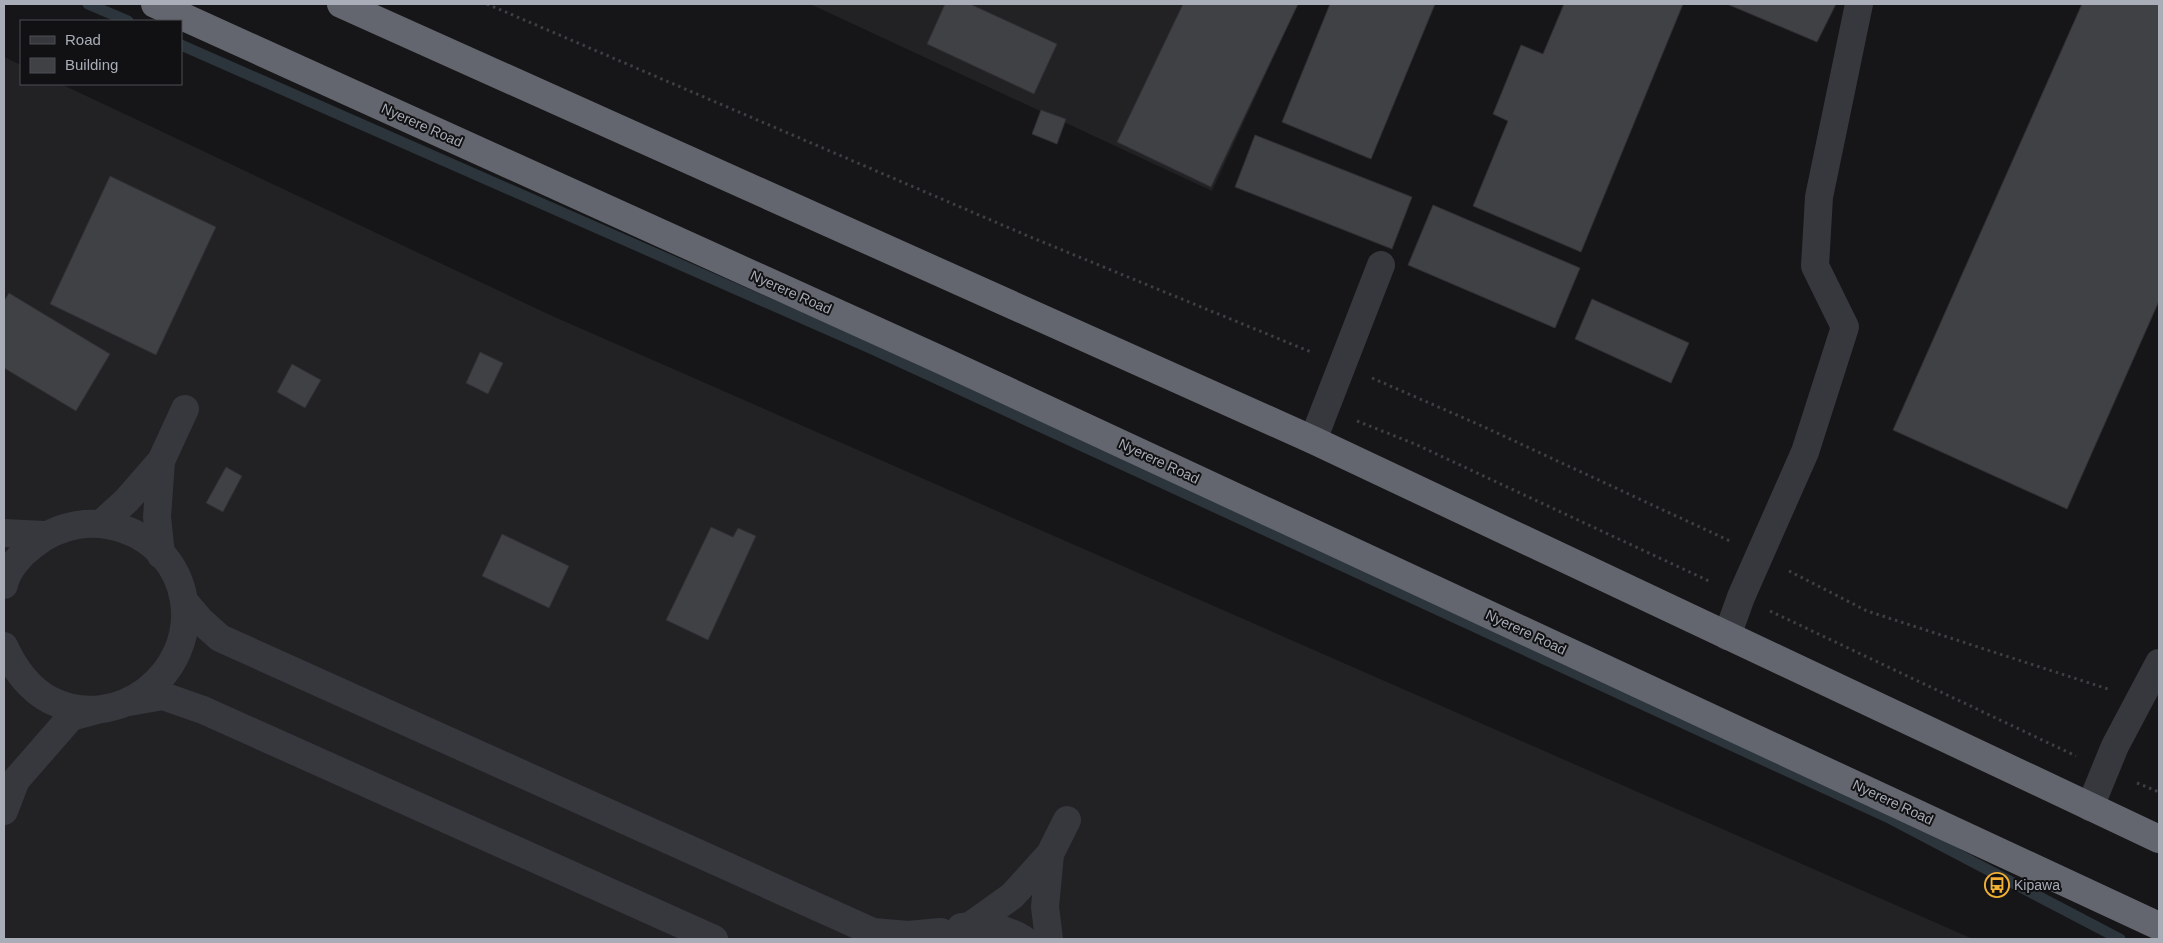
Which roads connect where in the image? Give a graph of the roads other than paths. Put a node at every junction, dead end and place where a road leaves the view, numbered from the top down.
1 (155, 4) edge
2 (341, 4) edge
3 (1859, 4) edge
4 (1381, 265) dead end
5 (185, 409) dead end
6 (1313, 440) junction
7 (162, 461) junction
8 (102, 523) junction
9 (4, 533) edge
10 (44, 535) junction
11 (161, 555) junction
12 (4, 585) edge
13 (184, 601) junction
14 (1727, 636) junction
15 (4, 646) edge
16 (2159, 664) edge
17 (129, 702) junction
18 (98, 710) junction
19 (2090, 806) junction
20 (4, 811) edge
21 (1067, 820) dead end
22 (2159, 839) edge
23 (1050, 854) junction
24 (970, 926) junction
25 (2159, 926) edge
26 (934, 936) edge
27 (714, 939) edge
28 (1023, 939) edge
29 (1049, 939) edge

1 - 25 highway, Nyerere Road
2 - 6 highway
3 - 14 street
4 - 6 street
5 - 7 street
6 - 14 highway
7 - 8 street
7 - 11 street
8 - 10 street
8 - 11 street
9 - 10 street
10 - 12 street
11 - 13 street
13 - 17 street
13 - 26 street
14 - 19 highway
15 - 18 street
16 - 19 street
17 - 18 street
17 - 27 street
18 - 20 street
19 - 22 highway
21 - 23 street
23 - 24 street
23 - 29 street
24 - 26 street
24 - 28 street

